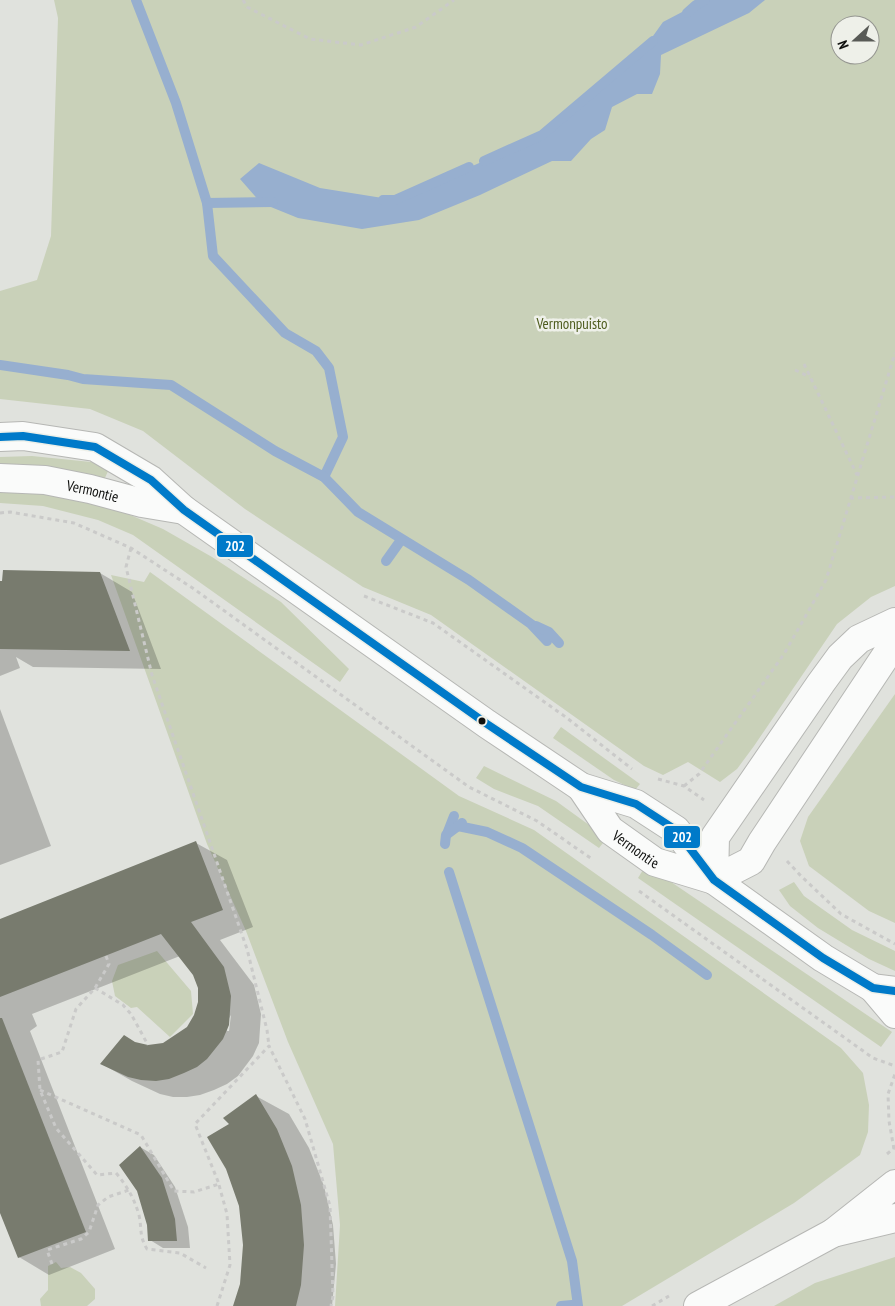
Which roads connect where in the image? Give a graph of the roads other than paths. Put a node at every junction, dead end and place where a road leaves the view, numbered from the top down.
1 (0, 437) edge
2 (0, 478) edge
3 (184, 510) junction
4 (895, 622) edge
5 (895, 642) edge
6 (581, 787) junction
7 (714, 880) junction
8 (884, 989) edge
9 (895, 1014) edge
10 (895, 1184) edge
11 (895, 1218) edge
12 (833, 1233) junction
13 (698, 1306) edge

1 - 3 main road, Vermontie
2 - 3 main road, Vermontie
3 - 6 main road, Vermontie
4 - 7 main road
5 - 7 main road
6 - 7 main road, Vermontie
6 - 7 main road, Vermontie
7 - 8 main road, Vermontie
8 - 9 main road, Vermontie
10 - 12 main road
11 - 12 main road
12 - 13 main road

